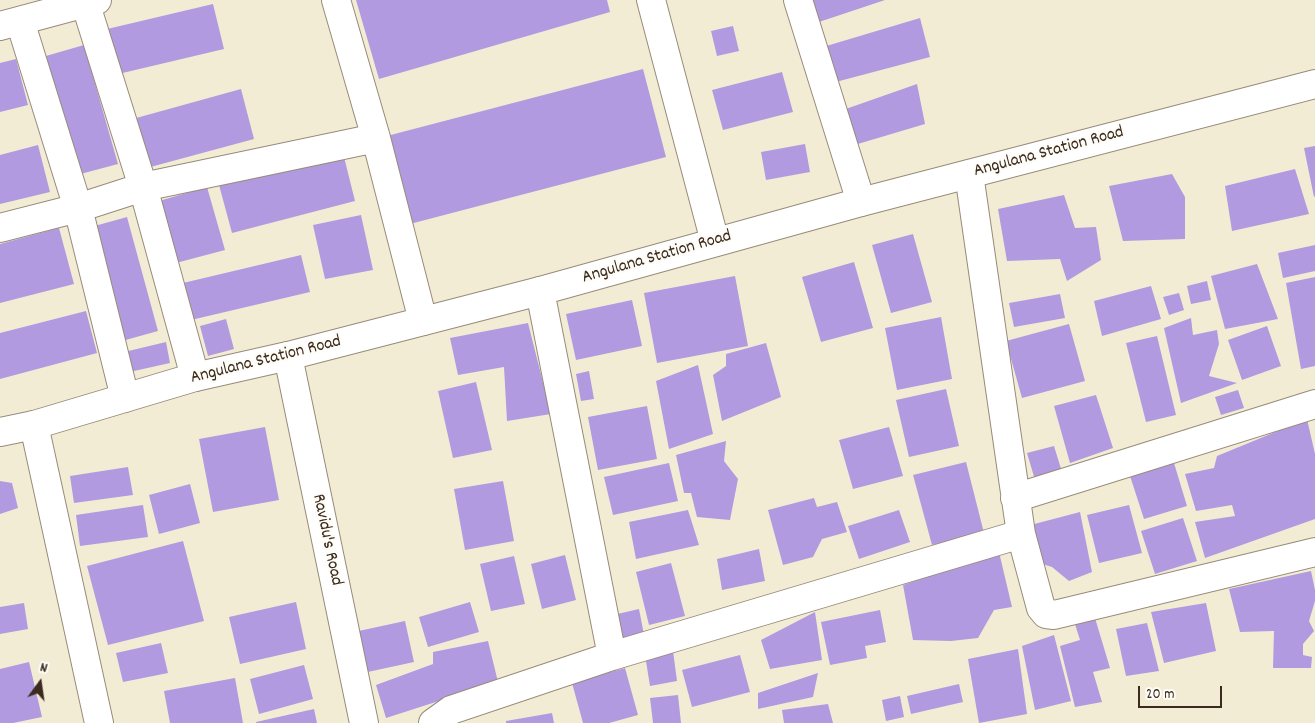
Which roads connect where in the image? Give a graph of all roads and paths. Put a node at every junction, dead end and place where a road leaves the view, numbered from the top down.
1 (336, 0) edge
2 (651, 0) edge
3 (798, 0) edge
4 (91, 1) edge
5 (10, 24) edge
6 (1315, 84) edge
7 (376, 138) junction
8 (969, 174) junction
9 (143, 187) junction
10 (861, 202) junction
11 (78, 208) junction
12 (0, 228) edge
13 (715, 242) junction
14 (540, 291) junction
15 (423, 321) junction
16 (288, 356) junction
17 (195, 377) junction
18 (125, 398) junction
19 (1315, 404) edge
20 (34, 425) junction
21 (0, 432) edge
22 (1016, 498) junction
23 (1021, 534) junction
24 (1315, 552) edge
25 (612, 656) junction
26 (99, 723) edge
27 (364, 723) edge
28 (433, 723) edge

1 - 7 street
2 - 13 street
3 - 10 street
4 - 5 street
4 - 9 street
5 - 11 street
6 - 8 street, Angulana Station Road
7 - 9 street
7 - 15 street
8 - 10 street, Angulana Station Road
8 - 22 street
9 - 11 street
9 - 17 street
10 - 13 street, Angulana Station Road
11 - 12 street
11 - 18 street
13 - 14 street, Angulana Station Road
14 - 15 street, Angulana Station Road
14 - 25 street
15 - 16 street, Angulana Station Road
16 - 17 street, Angulana Station Road
16 - 27 street, Ravidu's Road
17 - 18 street, Angulana Station Road
18 - 20 street, Angulana Station Road
19 - 22 street
20 - 21 street, Angulana Station Road
20 - 26 street
22 - 23 street
23 - 24 street
23 - 25 street
25 - 28 street

